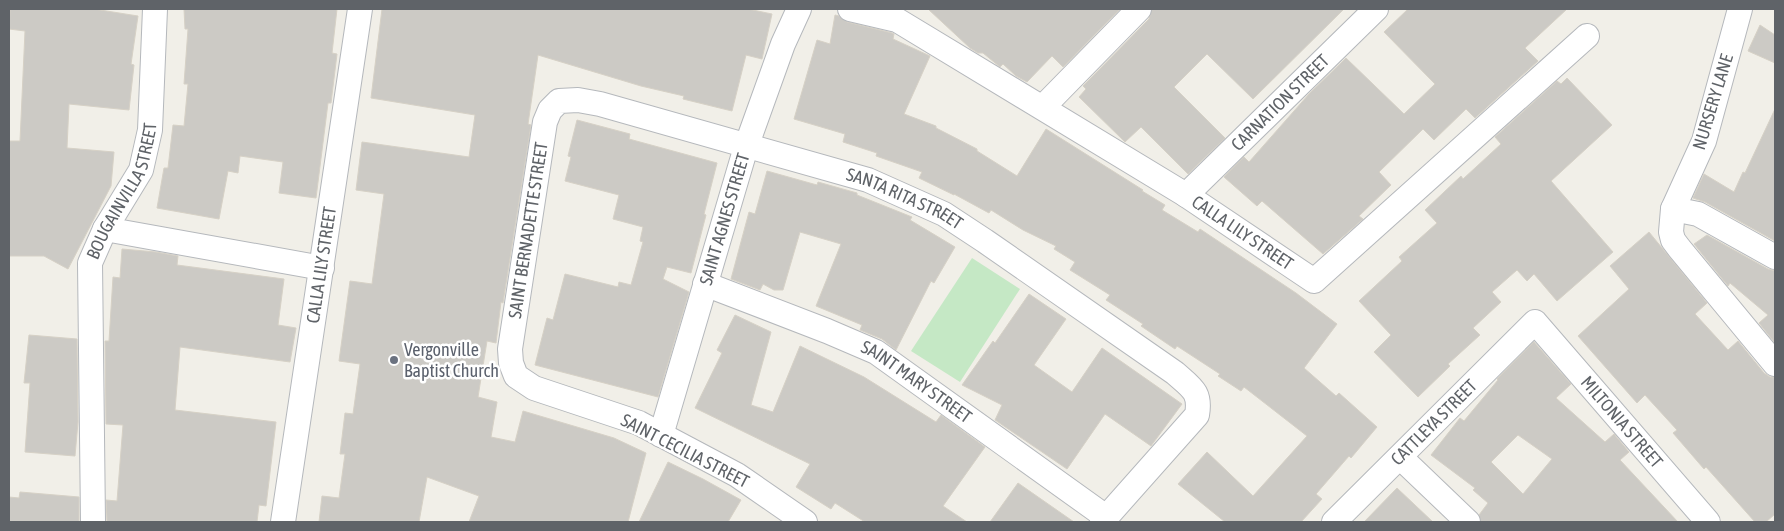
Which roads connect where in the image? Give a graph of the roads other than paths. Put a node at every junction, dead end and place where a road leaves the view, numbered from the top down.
1 (155, 9) edge
2 (360, 9) edge
3 (799, 9) edge
4 (850, 9) edge
5 (1139, 9) edge
6 (1376, 9) edge
7 (1740, 9) edge
8 (902, 14) edge
9 (1587, 36) dead end
10 (559, 101) joint
11 (1042, 107) junction
12 (746, 147) junction
13 (1186, 195) junction
14 (1673, 209) junction
15 (105, 228) junction
16 (1775, 257) edge
17 (322, 268) junction
18 (705, 284) junction
19 (1535, 322) joint
20 (511, 364) joint
21 (1775, 364) edge
22 (661, 435) junction
23 (1400, 457) junction
24 (1104, 520) edge
25 (93, 522) edge
26 (283, 522) edge
27 (805, 522) edge
28 (1334, 522) edge
29 (1468, 522) edge
30 (1708, 522) edge

1 - 15 street, BOUGAINVILLA STREET
2 - 17 street, CALLA LILY STREET
3 - 12 street, SAINT AGNES STREET
4 - 8 street, CALLA LILY STREET
5 - 11 street
6 - 13 street, CARNATION STREET
7 - 14 street, NURSERY LANE
8 - 11 street, CALLA LILY STREET
9 - 13 street, CALLA LILY STREET
10 - 12 street, SANTA RITA STREET
10 - 20 street, SAINT BERNADETTE STREET
11 - 13 street, CALLA LILY STREET
12 - 18 street, SAINT AGNES STREET
12 - 24 street, SANTA RITA STREET
14 - 16 street
14 - 21 street, NURSERY LANE
15 - 17 street
15 - 25 street, BOUGAINVILLA STREET
17 - 26 street, CALLA LILY STREET
18 - 22 street, SAINT AGNES STREET
18 - 24 street, SAINT MARY STREET
19 - 23 street, CATTLEYA STREET
19 - 30 street, MILTONIA STREET
20 - 22 street, SAINT CECILIA STREET
22 - 27 street, SAINT CECILIA STREET
23 - 28 street, CATTLEYA STREET
23 - 29 street

